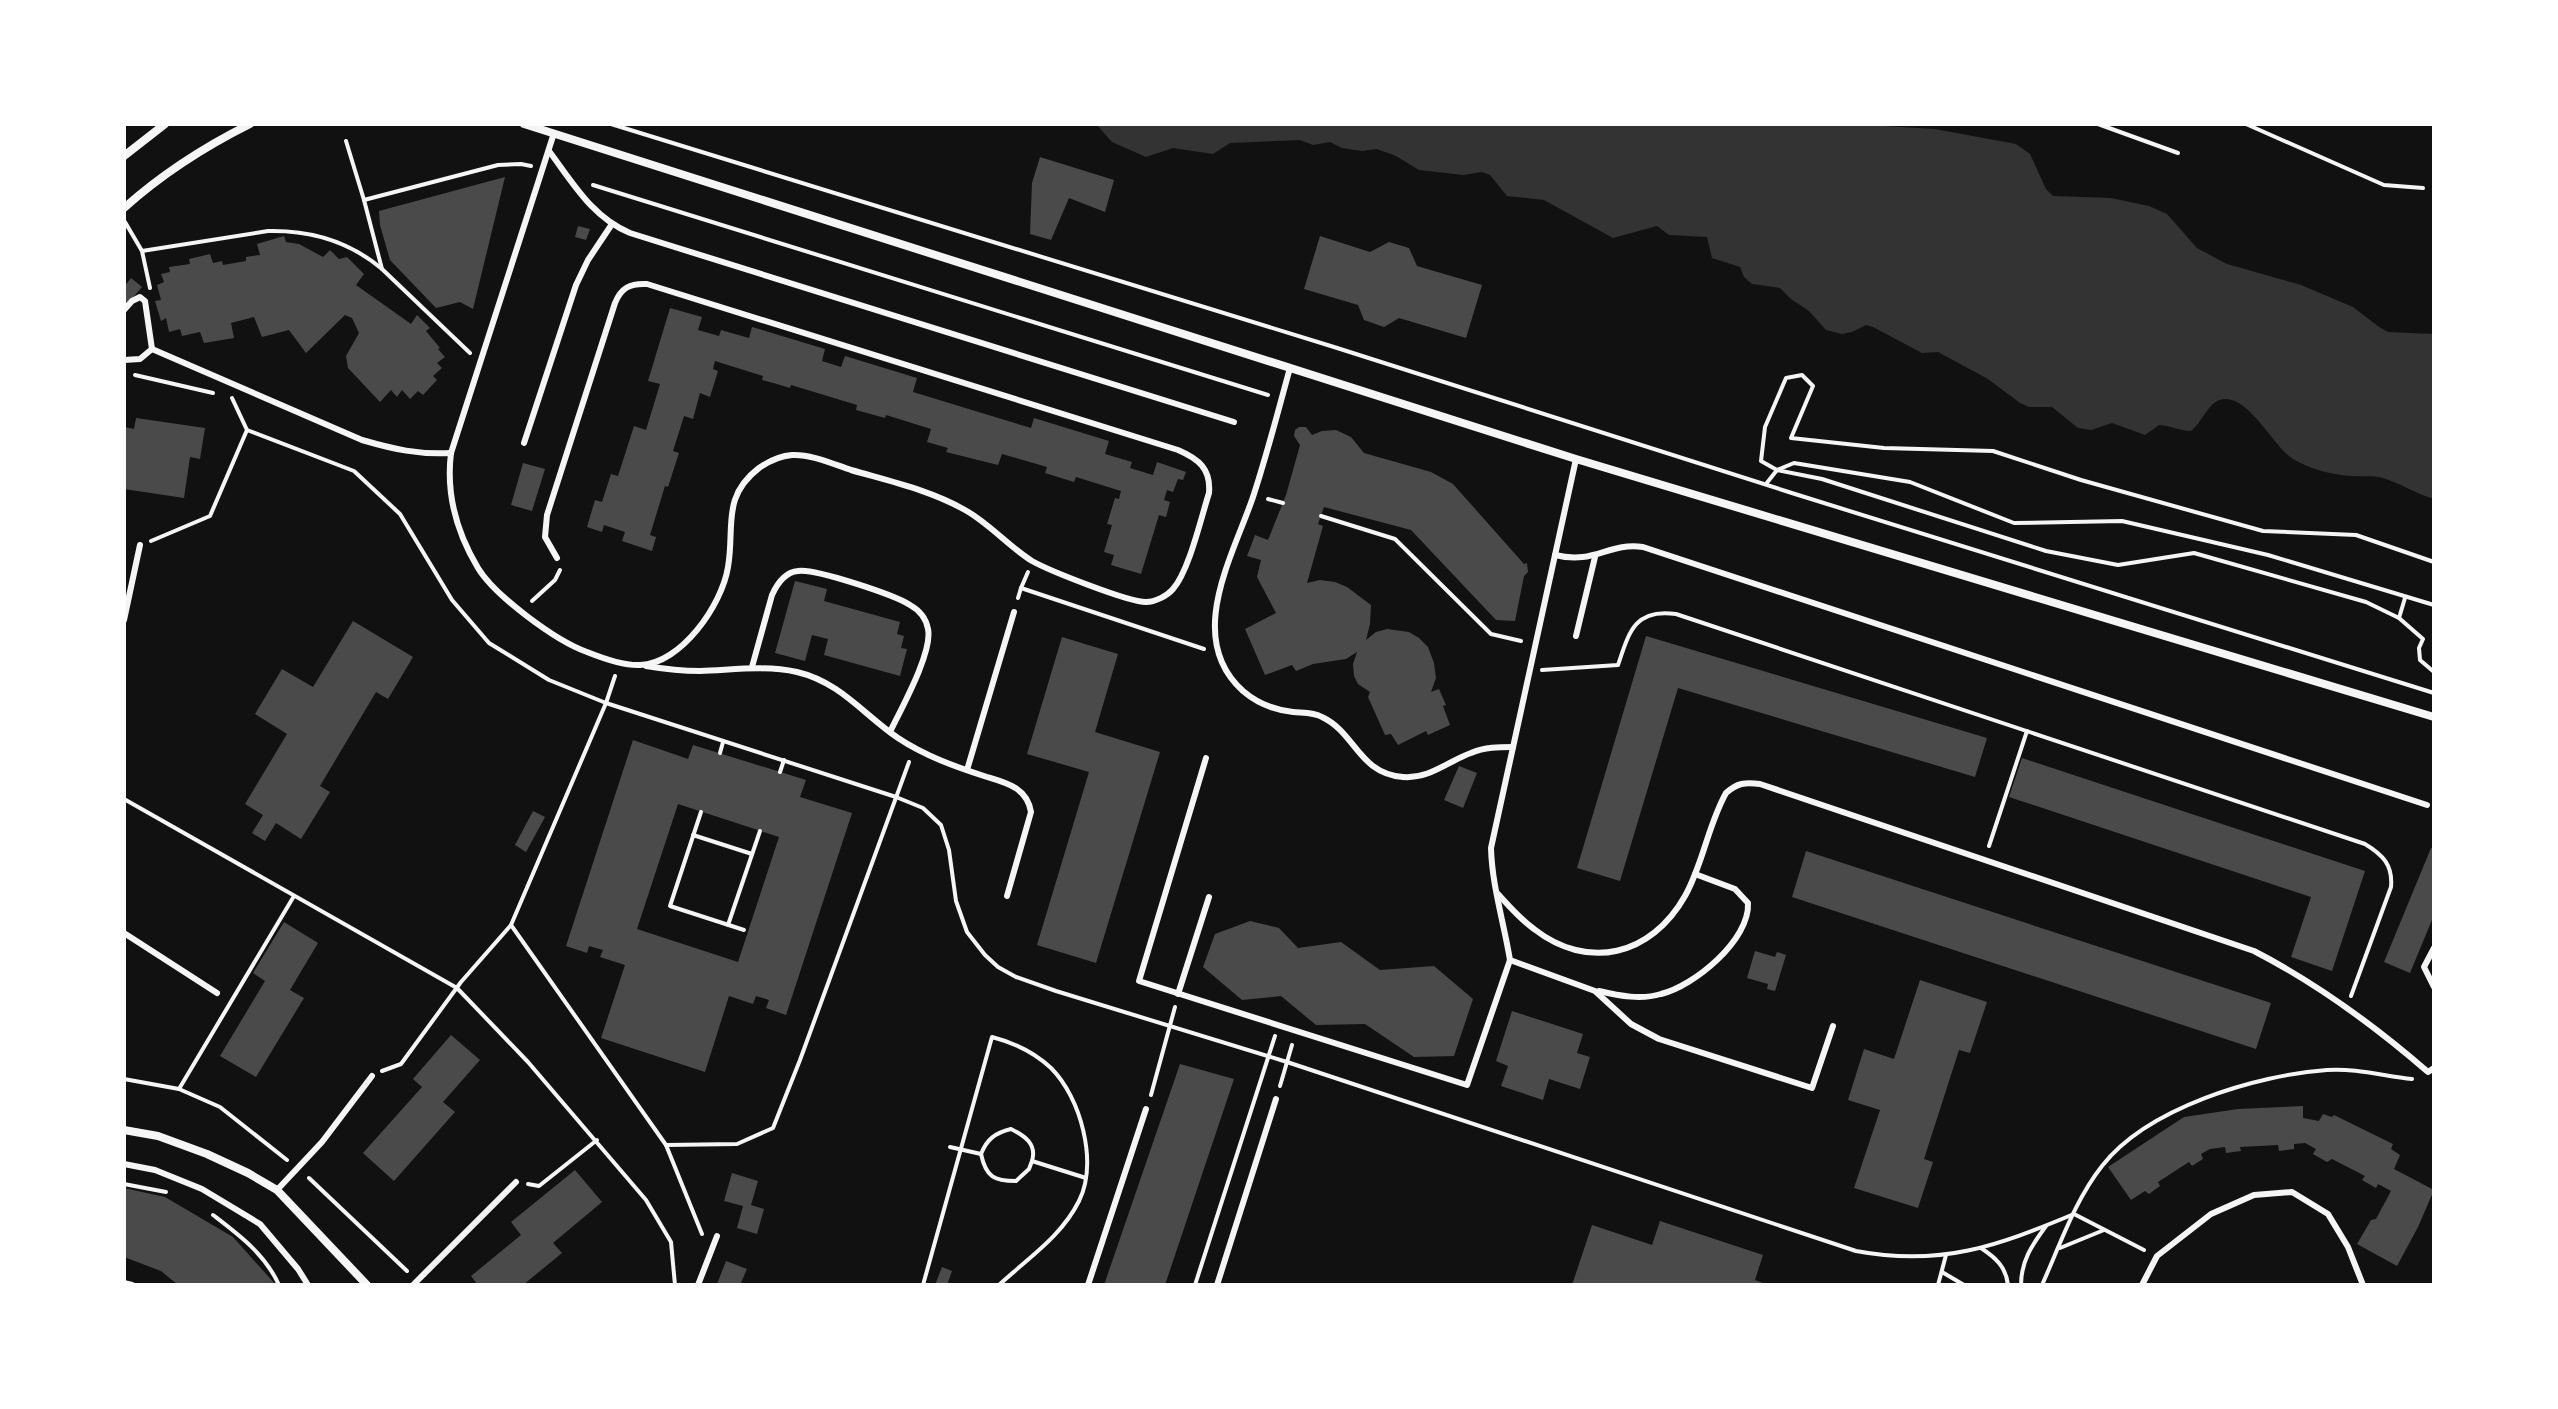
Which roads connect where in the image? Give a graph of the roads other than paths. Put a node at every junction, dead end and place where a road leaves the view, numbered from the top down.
1 (165, 124) edge
2 (250, 124) edge
3 (524, 124) edge
4 (554, 133) junction
5 (549, 151) junction
6 (124, 156) edge
7 (124, 208) edge
8 (612, 224) junction
9 (124, 310) edge
10 (152, 349) junction
11 (124, 360) edge
12 (1290, 368) junction
13 (1234, 422) dead end
14 (524, 443) dead end
15 (451, 453) junction
16 (1576, 459) junction
17 (140, 545) road end
18 (1555, 555) junction
19 (1595, 557) junction
20 (557, 558) dead end
21 (1014, 612) road end
22 (124, 620) edge
23 (1576, 636) dead end
24 (639, 665) junction
25 (752, 667) junction
26 (2434, 717) edge
27 (890, 732) junction
28 (1513, 747) junction
29 (1206, 758) dead end
30 (967, 770) junction
31 (2427, 805) dead end
32 (1695, 874) junction
33 (1498, 894) junction
34 (1007, 896) dead end
35 (1209, 897) dead end
36 (124, 933) edge
37 (2434, 948) edge
38 (1510, 960) junction
39 (2434, 987) edge
40 (1595, 991) junction
41 (217, 993) dead end
42 (1178, 994) junction
43 (1833, 1026) dead end
44 (2431, 1070) edge
45 (372, 1076) road end
46 (2434, 1079) edge
47 (1276, 1099) road end
48 (1146, 1109) road end
49 (124, 1130) edge
50 (124, 1164) edge
51 (516, 1182) road end
52 (277, 1190) junction
53 (717, 1236) dead end
54 (124, 1283) edge
55 (132, 1285) edge
56 (308, 1285) edge
57 (367, 1285) edge
58 (413, 1285) edge
59 (698, 1285) edge
60 (1088, 1285) edge
61 (1217, 1285) edge
62 (2142, 1285) edge
63 (2363, 1285) edge

1 - 6 street
2 - 7 street
3 - 4 street
4 - 5 lane
4 - 12 street
5 - 8 lane
5 - 15 lane
8 - 13 lane
8 - 14 lane
9 - 10 lane
10 - 11 lane
10 - 15 lane
12 - 16 street
12 - 28 lane
15 - 24 lane
16 - 18 lane
16 - 26 street
17 - 22 lane
18 - 19 lane
18 - 28 lane
19 - 23 lane
19 - 31 lane
20 - 24 lane
21 - 30 lane
24 - 25 lane
25 - 27 lane
25 - 27 lane
27 - 30 lane
28 - 33 lane
29 - 42 lane
30 - 34 lane
32 - 33 lane
32 - 40 lane
32 - 44 lane
33 - 38 lane
35 - 42 lane
36 - 41 lane
37 - 39 lane
38 - 40 lane
38 - 42 lane
40 - 43 lane
44 - 46 lane
45 - 52 lane
47 - 61 lane
48 - 60 lane
49 - 52 street
50 - 56 lane
51 - 58 lane
52 - 57 street
53 - 59 lane
54 - 55 lane
62 - 63 lane

